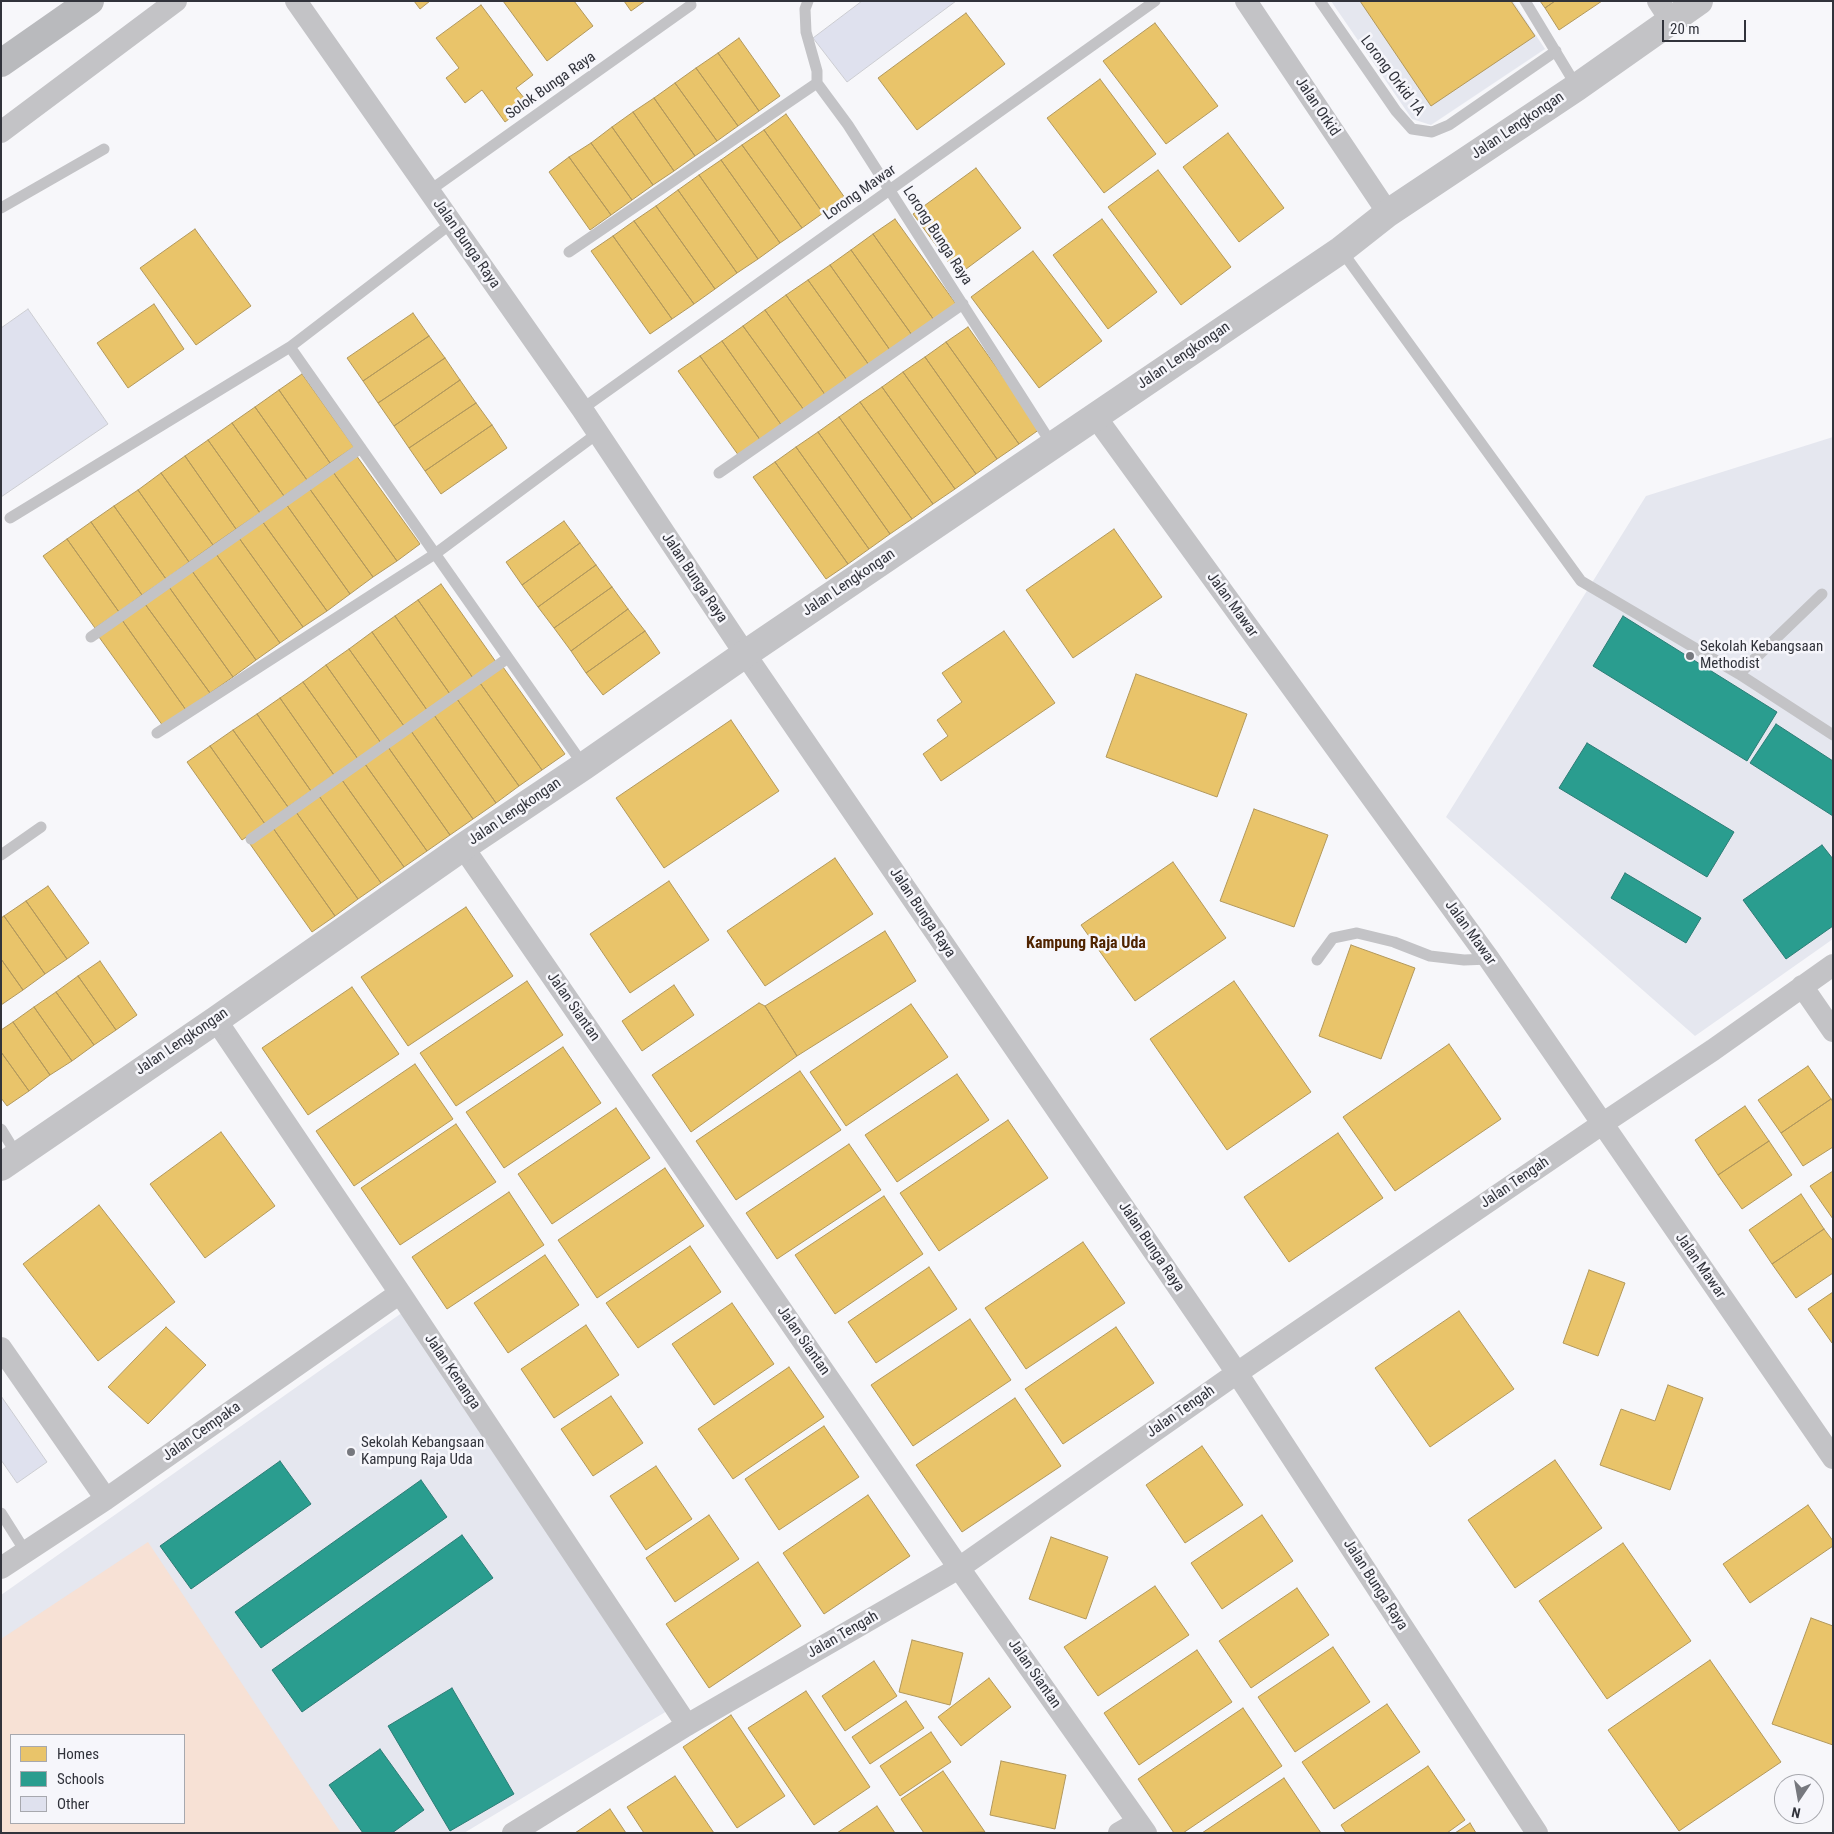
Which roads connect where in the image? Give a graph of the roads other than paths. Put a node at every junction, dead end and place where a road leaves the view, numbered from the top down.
1 (90, 1) edge
2 (176, 1) edge
3 (296, 1) edge
4 (1155, 1) edge
5 (1246, 1) edge
6 (1320, 1) edge
7 (1525, 1) edge
8 (1699, 1) edge
9 (691, 5) dead end
10 (807, 5) edge
11 (1665, 11) edge
12 (1556, 52) junction
13 (1, 63) edge
14 (817, 83) junction
15 (1578, 87) junction
16 (1, 132) edge
17 (104, 149) dead end
18 (890, 190) junction
19 (429, 191) junction
20 (1, 208) edge
21 (1388, 213) junction
22 (452, 223) junction
23 (1341, 250) junction
24 (569, 252) dead end
25 (963, 304) junction
26 (290, 347) junction
27 (582, 410) junction
28 (1095, 416) junction
29 (598, 433) junction
30 (1053, 446) junction
31 (361, 448) junction
32 (719, 473) dead end
33 (10, 518) dead end
34 (435, 554) junction
35 (1822, 594) dead end
36 (91, 637) dead end
37 (744, 654) junction
38 (508, 658) junction
39 (1739, 674) junction
40 (157, 733) dead end
41 (1833, 735) edge
42 (584, 766) junction
43 (41, 827) dead end
44 (251, 839) dead end
45 (462, 847) junction
46 (1, 855) edge
47 (1489, 959) junction
48 (1317, 960) dead end
49 (1833, 965) edge
50 (1802, 986) junction
51 (216, 1020) junction
52 (1833, 1031) edge
53 (1602, 1124) junction
54 (1, 1129) edge
55 (9, 1161) edge
56 (400, 1293) junction
57 (1, 1348) edge
58 (1237, 1373) junction
59 (1833, 1458) edge
60 (106, 1499) junction
61 (1, 1514) edge
62 (26, 1551) junction
63 (1, 1568) edge
64 (959, 1568) junction
65 (687, 1725) junction
66 (1134, 1829) edge
67 (512, 1833) edge
68 (1537, 1833) edge

1 - 13 main road
2 - 16 street
3 - 19 street, Jalan Bunga Raya
4 - 18 lane, Lorong Mawar
5 - 21 street, Jalan Orkid
6 - 12 lane, Lorong Orkid 1A
7 - 12 lane
8 - 11 street, Jalan Lengkongan
9 - 19 lane, Solok Bunga Raya
10 - 14 lane, Lorong Bunga Raya
11 - 15 street, Jalan Lengkongan
12 - 15 lane
14 - 18 lane, Lorong Bunga Raya
14 - 24 lane
15 - 21 street, Jalan Lengkongan
17 - 20 lane
18 - 25 lane, Lorong Bunga Raya
18 - 27 lane, Lorong Mawar
19 - 22 street, Jalan Bunga Raya
21 - 23 street, Jalan Lengkongan
22 - 26 lane
22 - 27 street, Jalan Bunga Raya
23 - 28 street, Jalan Lengkongan
23 - 39 lane
25 - 30 lane, Lorong Bunga Raya
25 - 32 lane
26 - 31 lane
26 - 33 lane
27 - 29 street, Jalan Bunga Raya
28 - 30 street, Jalan Lengkongan
28 - 47 street, Jalan Mawar
29 - 34 lane
29 - 37 street, Jalan Bunga Raya
30 - 37 street, Jalan Lengkongan
31 - 34 lane
31 - 36 lane
34 - 38 lane
34 - 40 lane
35 - 39 lane
37 - 42 street, Jalan Lengkongan
37 - 58 street, Jalan Bunga Raya
38 - 42 lane
38 - 44 lane
39 - 41 lane
42 - 45 street, Jalan Lengkongan
43 - 46 lane
45 - 51 street, Jalan Lengkongan
45 - 64 street, Jalan Siantan
47 - 48 lane
47 - 53 street, Jalan Mawar
49 - 50 street, Jalan Tengah
50 - 52 street
50 - 53 street, Jalan Tengah
51 - 55 street, Jalan Lengkongan
51 - 56 street, Jalan Kenanga
53 - 58 street, Jalan Tengah
53 - 59 street, Jalan Mawar
54 - 55 lane
56 - 60 street, Jalan Cempaka
56 - 65 street, Jalan Kenanga
57 - 60 street
58 - 64 street, Jalan Tengah
58 - 68 street, Jalan Bunga Raya
60 - 62 street, Jalan Cempaka
61 - 62 lane
62 - 63 street, Jalan Cempaka
64 - 65 street, Jalan Tengah
64 - 66 street, Jalan Siantan
65 - 67 street, Jalan Tengah

